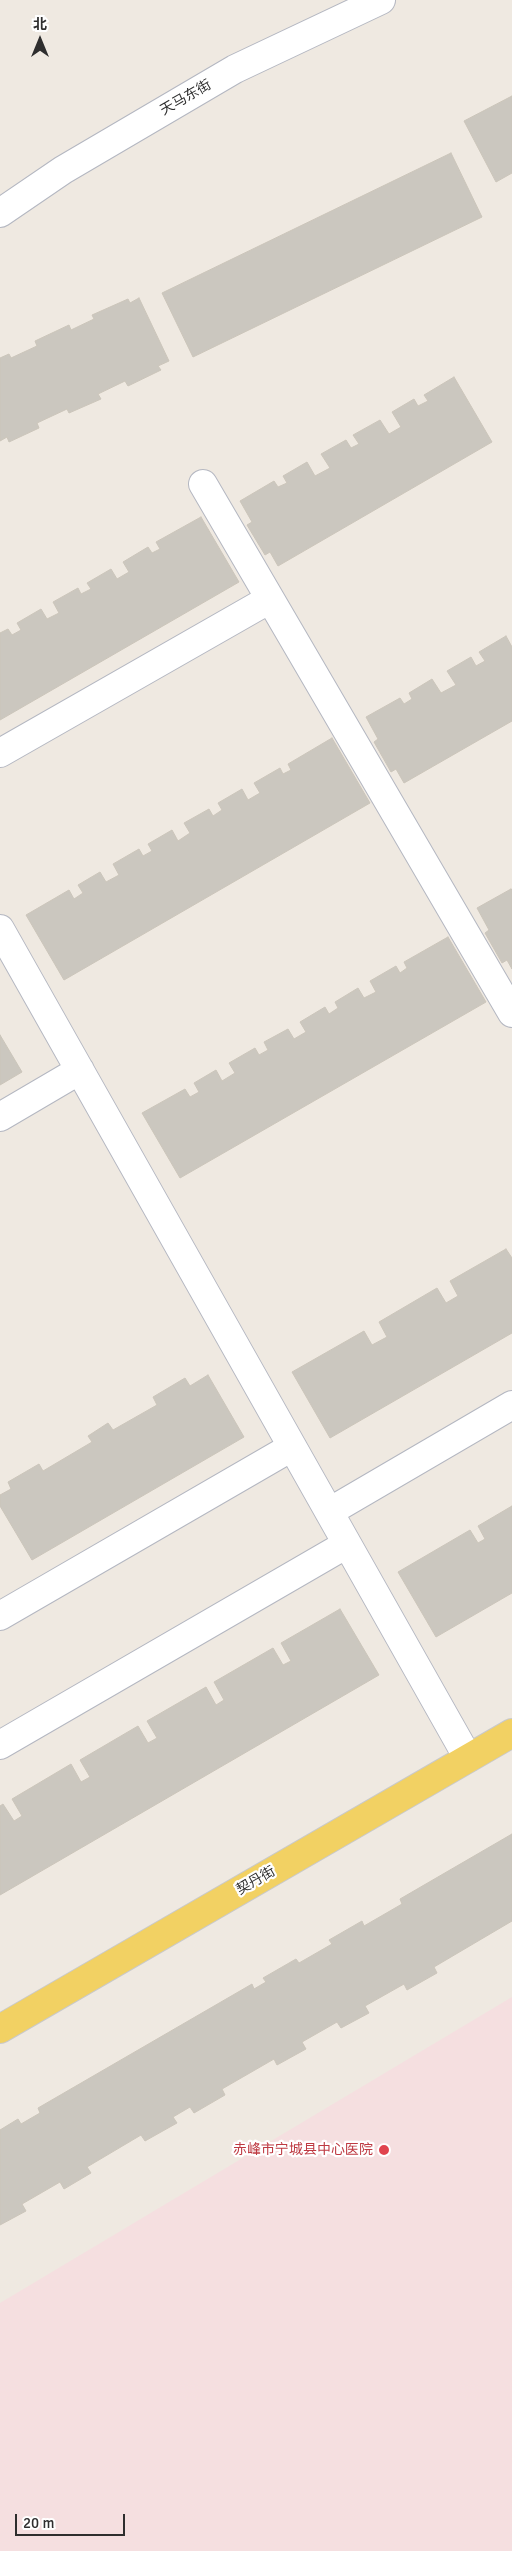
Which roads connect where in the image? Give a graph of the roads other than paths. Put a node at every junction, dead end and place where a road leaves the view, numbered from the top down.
1 (381, 0) edge
2 (0, 213) edge
3 (203, 484) dead end
4 (270, 599) junction
5 (0, 753) edge
6 (0, 929) edge
7 (512, 1014) edge
8 (80, 1070) junction
9 (0, 1116) edge
10 (512, 1405) edge
11 (292, 1447) junction
12 (330, 1512) junction
13 (347, 1544) junction
14 (0, 1616) edge
15 (512, 1733) edge
16 (0, 1745) edge
17 (468, 1758) junction
18 (0, 2029) edge

1 - 2 street, 天马东街
3 - 4 street
4 - 5 street
4 - 7 street
6 - 8 street
8 - 9 street
8 - 11 street
10 - 12 street
11 - 12 street
11 - 14 street
12 - 13 street
13 - 16 street
13 - 17 street
15 - 17 main road, 契丹街
17 - 18 main road, 契丹街

